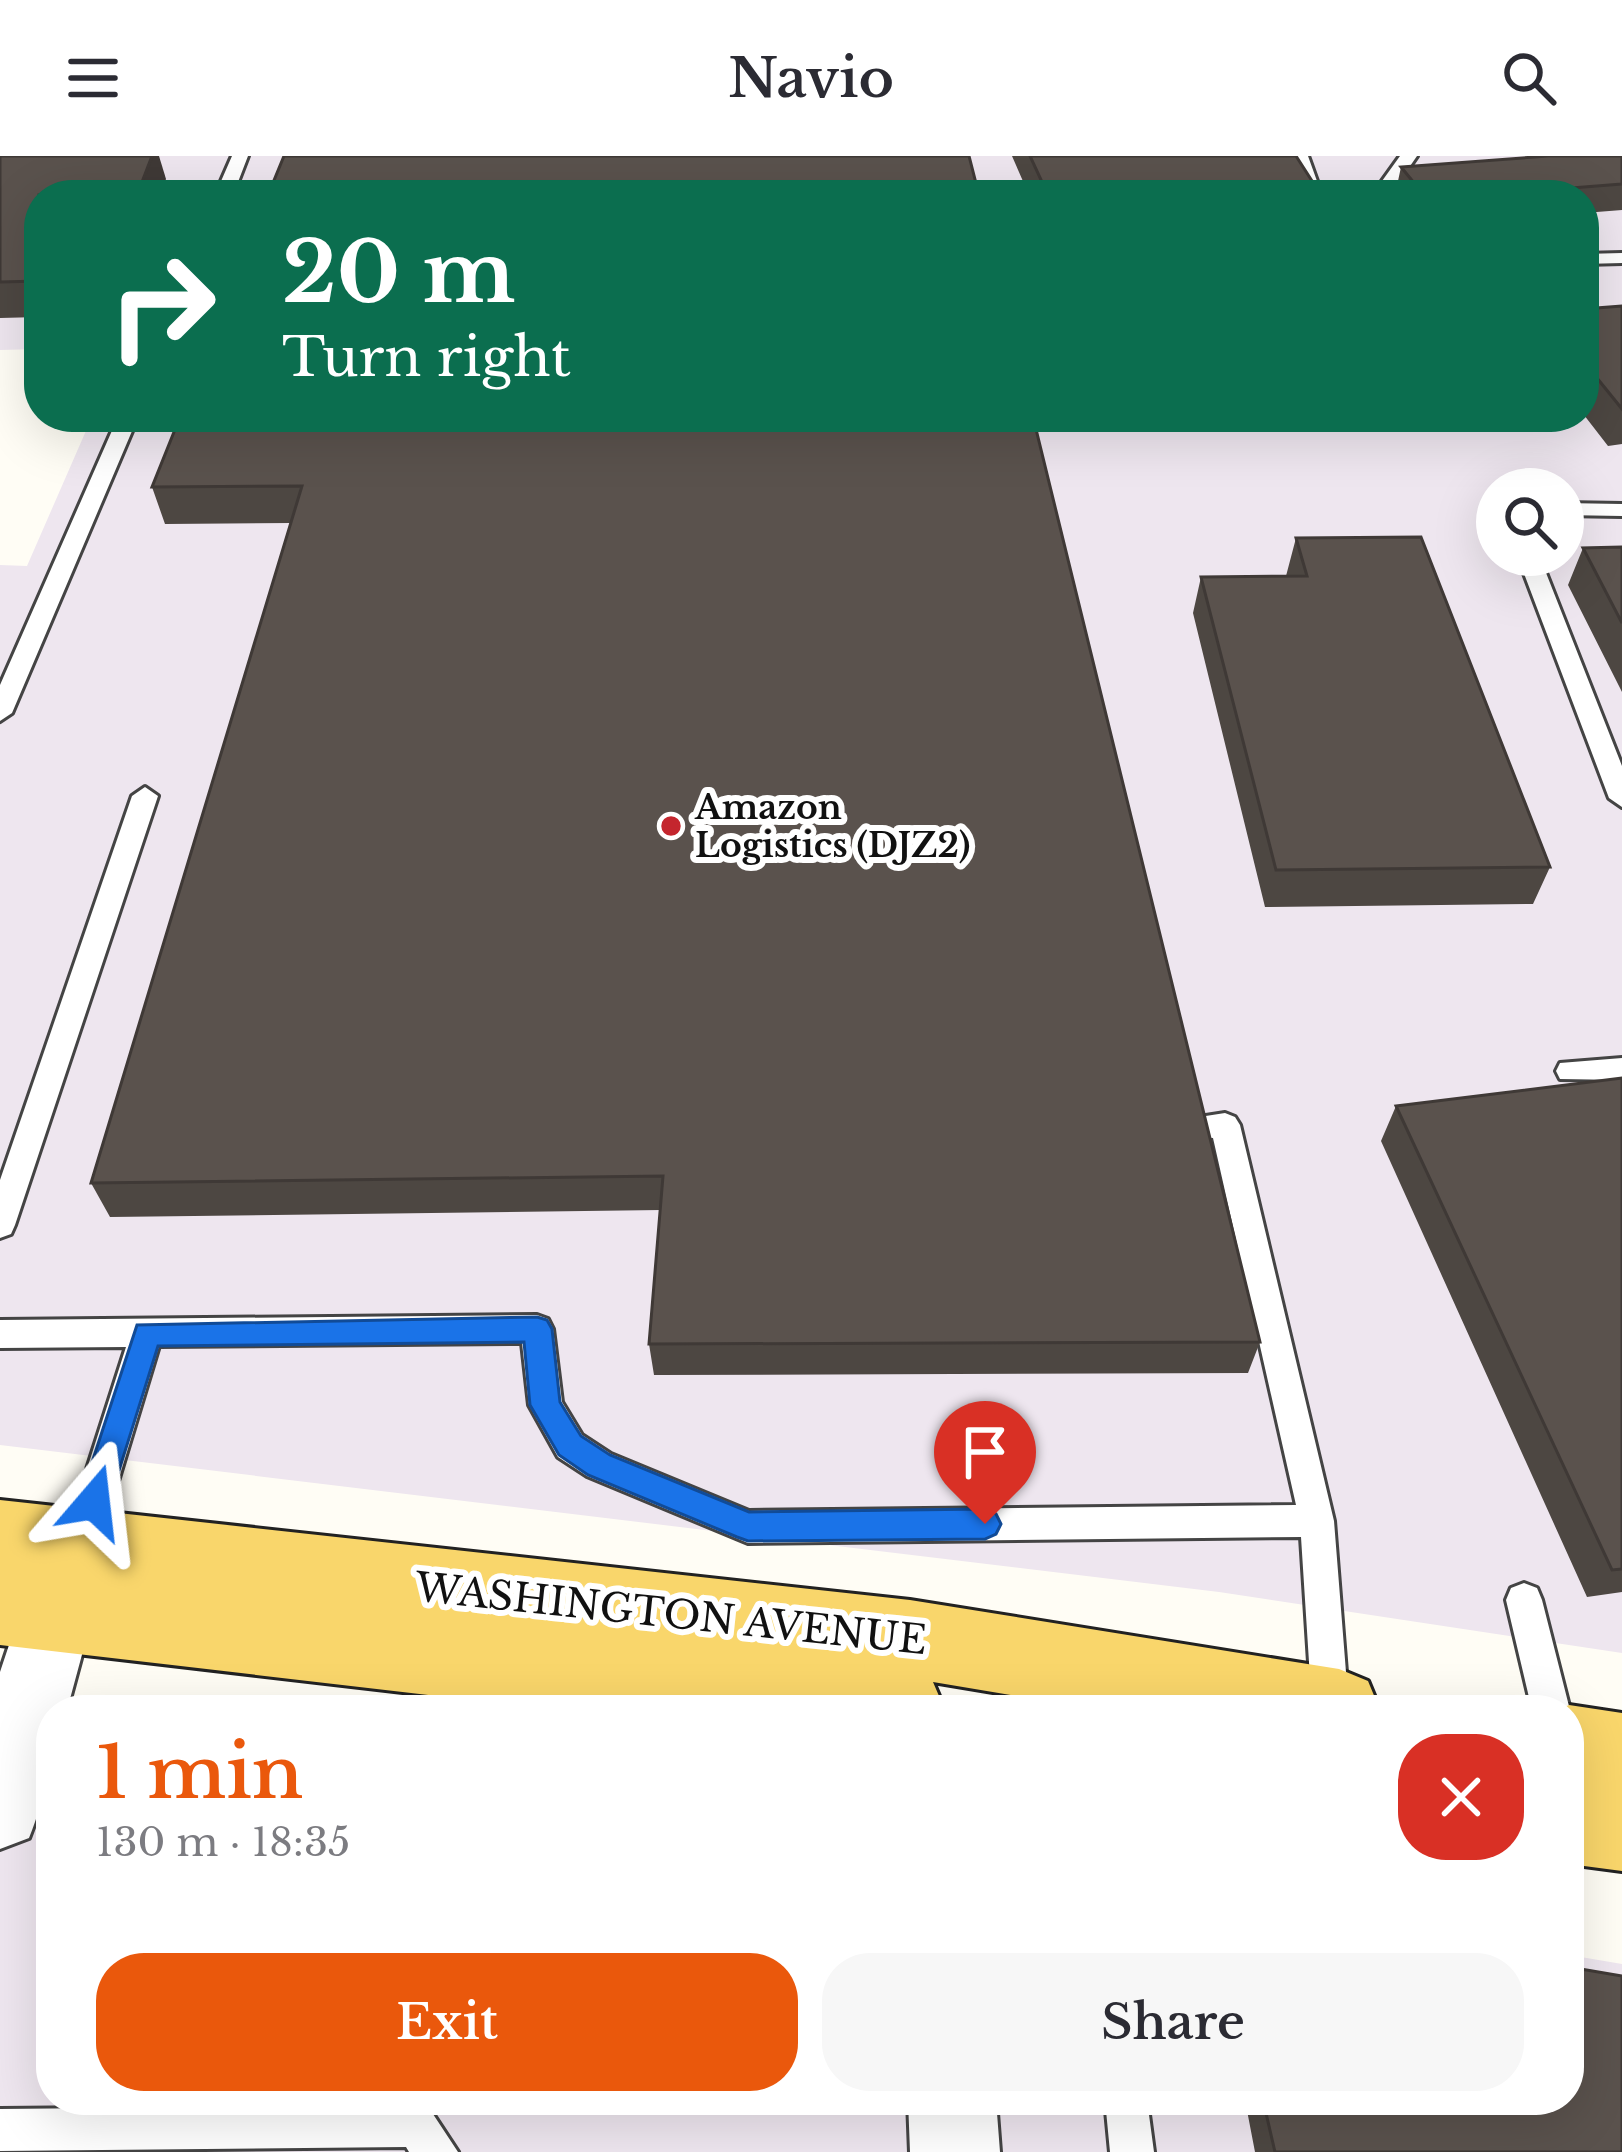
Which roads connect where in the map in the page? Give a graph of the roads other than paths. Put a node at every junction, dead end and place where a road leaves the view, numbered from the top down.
1 (121, 432) edge
2 (1584, 508) edge
3 (1622, 509) edge
4 (1536, 576) edge
5 (0, 712) edge
6 (145, 796) dead end
7 (1622, 798) edge
8 (1622, 1070) edge
9 (1570, 1071) dead end
10 (1190, 1128) edge
11 (0, 1225) edge
12 (0, 1334) edge
13 (147, 1334) junction
14 (1317, 1521) junction
15 (0, 1537) edge
16 (45, 1589) edge
17 (1524, 1600) dead end
18 (798, 1695) edge
19 (1250, 1695) edge
20 (1334, 1695) edge
21 (1547, 1695) edge
22 (1584, 1771) edge
23 (0, 1809) edge
24 (1611, 1814) edge
25 (953, 2115) edge
26 (1128, 2115) edge
27 (0, 2130) edge
28 (436, 2152) edge
29 (955, 2152) edge
30 (1132, 2152) edge

1 - 5 lane
2 - 3 lane
4 - 7 lane
6 - 11 lane
8 - 9 lane
10 - 14 lane
12 - 13 lane
13 - 14 lane
13 - 16 lane
14 - 20 lane
15 - 16 main road, WASHINGTON AVENUE
16 - 18 main road, WASHINGTON AVENUE
16 - 19 main road, WASHINGTON AVENUE
16 - 23 street
17 - 21 lane
22 - 24 main road
25 - 29 street
26 - 30 lane
27 - 28 lane

